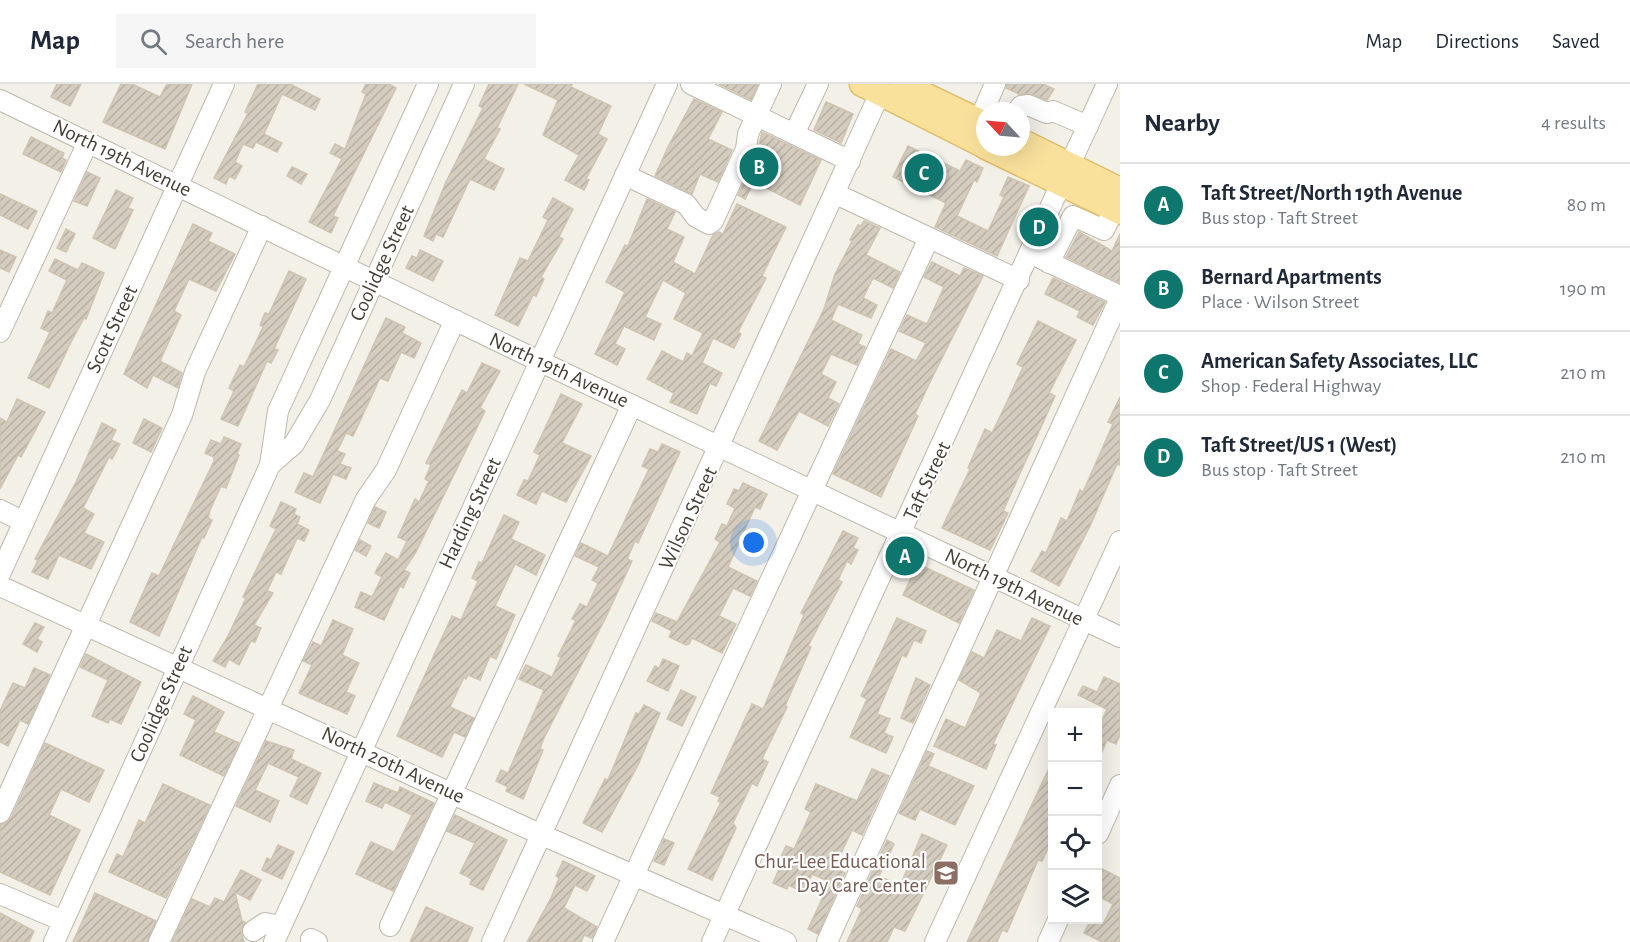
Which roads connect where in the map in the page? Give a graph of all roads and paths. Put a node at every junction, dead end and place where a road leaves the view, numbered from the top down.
1 (4, 84) edge
2 (224, 84) edge
3 (428, 84) edge
4 (464, 84) edge
5 (667, 84) edge
6 (691, 84) edge
7 (771, 84) edge
8 (818, 84) edge
9 (902, 84) edge
10 (995, 84) edge
11 (1107, 84) edge
12 (1112, 84) edge
13 (1120, 88) edge
14 (871, 89) edge
15 (0, 92) edge
16 (0, 100) edge
17 (989, 102) edge
18 (1030, 106) edge
19 (756, 116) junction
20 (976, 119) edge
21 (1088, 126) junction
22 (794, 134) junction
23 (88, 142) junction
24 (976, 142) edge
25 (1030, 148) edge
26 (1012, 156) edge
27 (850, 161) junction
28 (626, 175) junction
29 (1066, 175) junction
30 (178, 185) junction
31 (836, 194) junction
32 (1118, 203) edge
33 (262, 226) junction
34 (1042, 228) junction
35 (1062, 237) junction
36 (929, 238) junction
37 (1031, 254) junction
38 (1049, 262) junction
39 (344, 266) junction
40 (1019, 280) junction
41 (374, 281) junction
42 (1120, 297) edge
43 (455, 320) junction
44 (0, 332) edge
45 (539, 361) junction
46 (632, 405) junction
47 (720, 447) junction
48 (270, 465) junction
49 (812, 490) junction
50 (0, 510) edge
51 (24, 522) junction
52 (903, 533) junction
53 (1120, 541) edge
54 (0, 574) edge
55 (994, 577) junction
56 (0, 586) edge
57 (1083, 620) junction
58 (87, 625) junction
59 (1120, 637) edge
60 (180, 667) junction
61 (268, 708) junction
62 (361, 751) junction
63 (1120, 785) edge
64 (452, 793) junction
65 (0, 813) edge
66 (1102, 825) edge
67 (542, 835) junction
68 (634, 875) junction
69 (0, 894) edge
70 (725, 914) junction
71 (63, 921) junction
72 (1056, 924) edge
73 (390, 926) dead end
74 (253, 931) dead end
75 (277, 934) edge
76 (498, 940) edge
77 (54, 942) edge
78 (159, 942) edge
79 (603, 942) edge
80 (712, 942) edge
81 (786, 942) edge
82 (827, 942) edge
83 (935, 942) edge
84 (1048, 942) edge

1 - 15 street
2 - 30 street, Scott Street
3 - 39 street, Coolidge Street
4 - 41 street, Coolidge Street
5 - 28 street, Harding Street
6 - 19 street
7 - 19 street
8 - 22 street
9 - 20 main road
10 - 17 street
11 - 21 street, Taft Street
12 - 13 street
14 - 24 main road
14 - 27 street, Wilson Street
16 - 23 street, North 19th Avenue
18 - 21 street
19 - 22 street
19 - 28 street
21 - 29 street, Taft Street
22 - 27 street
23 - 30 street, North 19th Avenue
23 - 44 street
25 - 29 main road
26 - 29 main road
27 - 31 street, Wilson Street
28 - 45 street, Harding Street
29 - 32 main road
29 - 34 street, Taft Street
30 - 33 street, North 19th Avenue
30 - 51 street, Scott Street
31 - 36 street
31 - 47 street, Wilson Street
32 - 35 street
33 - 39 street, North 19th Avenue
33 - 58 street
34 - 35 street
34 - 37 street, Taft Street
35 - 38 street
36 - 40 street
36 - 49 street
37 - 38 street
37 - 40 street, Taft Street
38 - 42 street
39 - 41 street, North 19th Avenue
39 - 48 street, Coolidge Street
40 - 52 street, Taft Street
41 - 43 street, North 19th Avenue
41 - 48 street, Coolidge Street
42 - 55 street
43 - 45 street, North 19th Avenue
43 - 61 street
45 - 46 street, North 19th Avenue
45 - 62 street, Harding Street
46 - 47 street, North 19th Avenue
46 - 64 street
47 - 49 street, North 19th Avenue
47 - 67 street, Wilson Street
48 - 60 street, Coolidge Street
49 - 52 street, North 19th Avenue
49 - 68 street
50 - 51 street
51 - 54 street, Scott Street
52 - 55 street, North 19th Avenue
52 - 70 street, Taft Street
53 - 57 street
55 - 57 street, North 19th Avenue
55 - 82 street
56 - 58 street, North 20th Avenue
57 - 59 street, North 19th Avenue
57 - 83 street
58 - 60 street, North 20th Avenue
58 - 65 street
60 - 61 street, North 20th Avenue
60 - 71 street, Coolidge Street
61 - 62 street, North 20th Avenue
61 - 78 street
62 - 64 street, North 20th Avenue
62 - 75 street, Harding Street
63 - 66 street
64 - 67 street, North 20th Avenue
64 - 73 street
67 - 68 street, North 20th Avenue
67 - 76 street, Wilson Street
68 - 70 street, North 20th Avenue
68 - 79 street
69 - 71 street
70 - 80 street, Taft Street
70 - 81 street, North 20th Avenue
71 - 77 street, Coolidge Street
72 - 84 street
74 - 75 street

